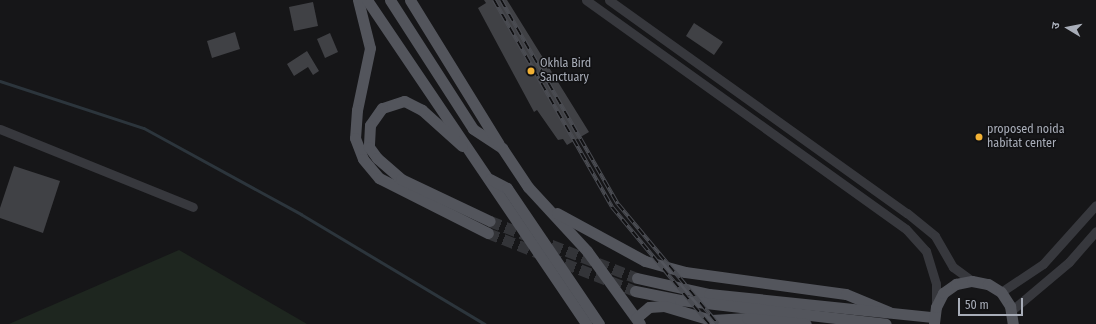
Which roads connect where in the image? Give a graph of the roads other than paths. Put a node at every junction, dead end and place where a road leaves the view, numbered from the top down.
1 (358, 0) edge
2 (367, 0) edge
3 (390, 0) edge
4 (410, 0) edge
5 (586, 0) edge
6 (609, 0) edge
7 (0, 129) edge
8 (502, 148) junction
9 (473, 155) junction
10 (488, 177) junction
11 (1096, 205) edge
12 (193, 207) dead end
13 (547, 208) junction
14 (490, 221) tunnel mouth
15 (1096, 231) edge
16 (488, 233) tunnel mouth
17 (637, 278) tunnel mouth
18 (972, 281) junction
19 (635, 290) tunnel mouth
20 (1001, 292) junction
21 (1011, 311) junction
22 (889, 312) junction
23 (693, 316) junction
24 (934, 316) edge
25 (582, 319) edge
26 (638, 321) edge
27 (599, 324) edge
28 (704, 324) edge
29 (806, 324) edge
30 (886, 324) edge
31 (1013, 324) edge

1 - 16 main road
2 - 9 main road
3 - 8 main road
4 - 8 main road
5 - 24 street
6 - 18 street
7 - 12 street
8 - 13 main road
9 - 10 main road
9 - 14 main road
10 - 25 main road
10 - 27 main road
11 - 20 street
13 - 22 main road
13 - 26 main road
15 - 21 street
17 - 22 main road
18 - 20 main road
18 - 24 main road
19 - 30 main road
20 - 21 main road
21 - 31 main road
22 - 24 main road
23 - 26 main road
23 - 28 street
23 - 29 main road

